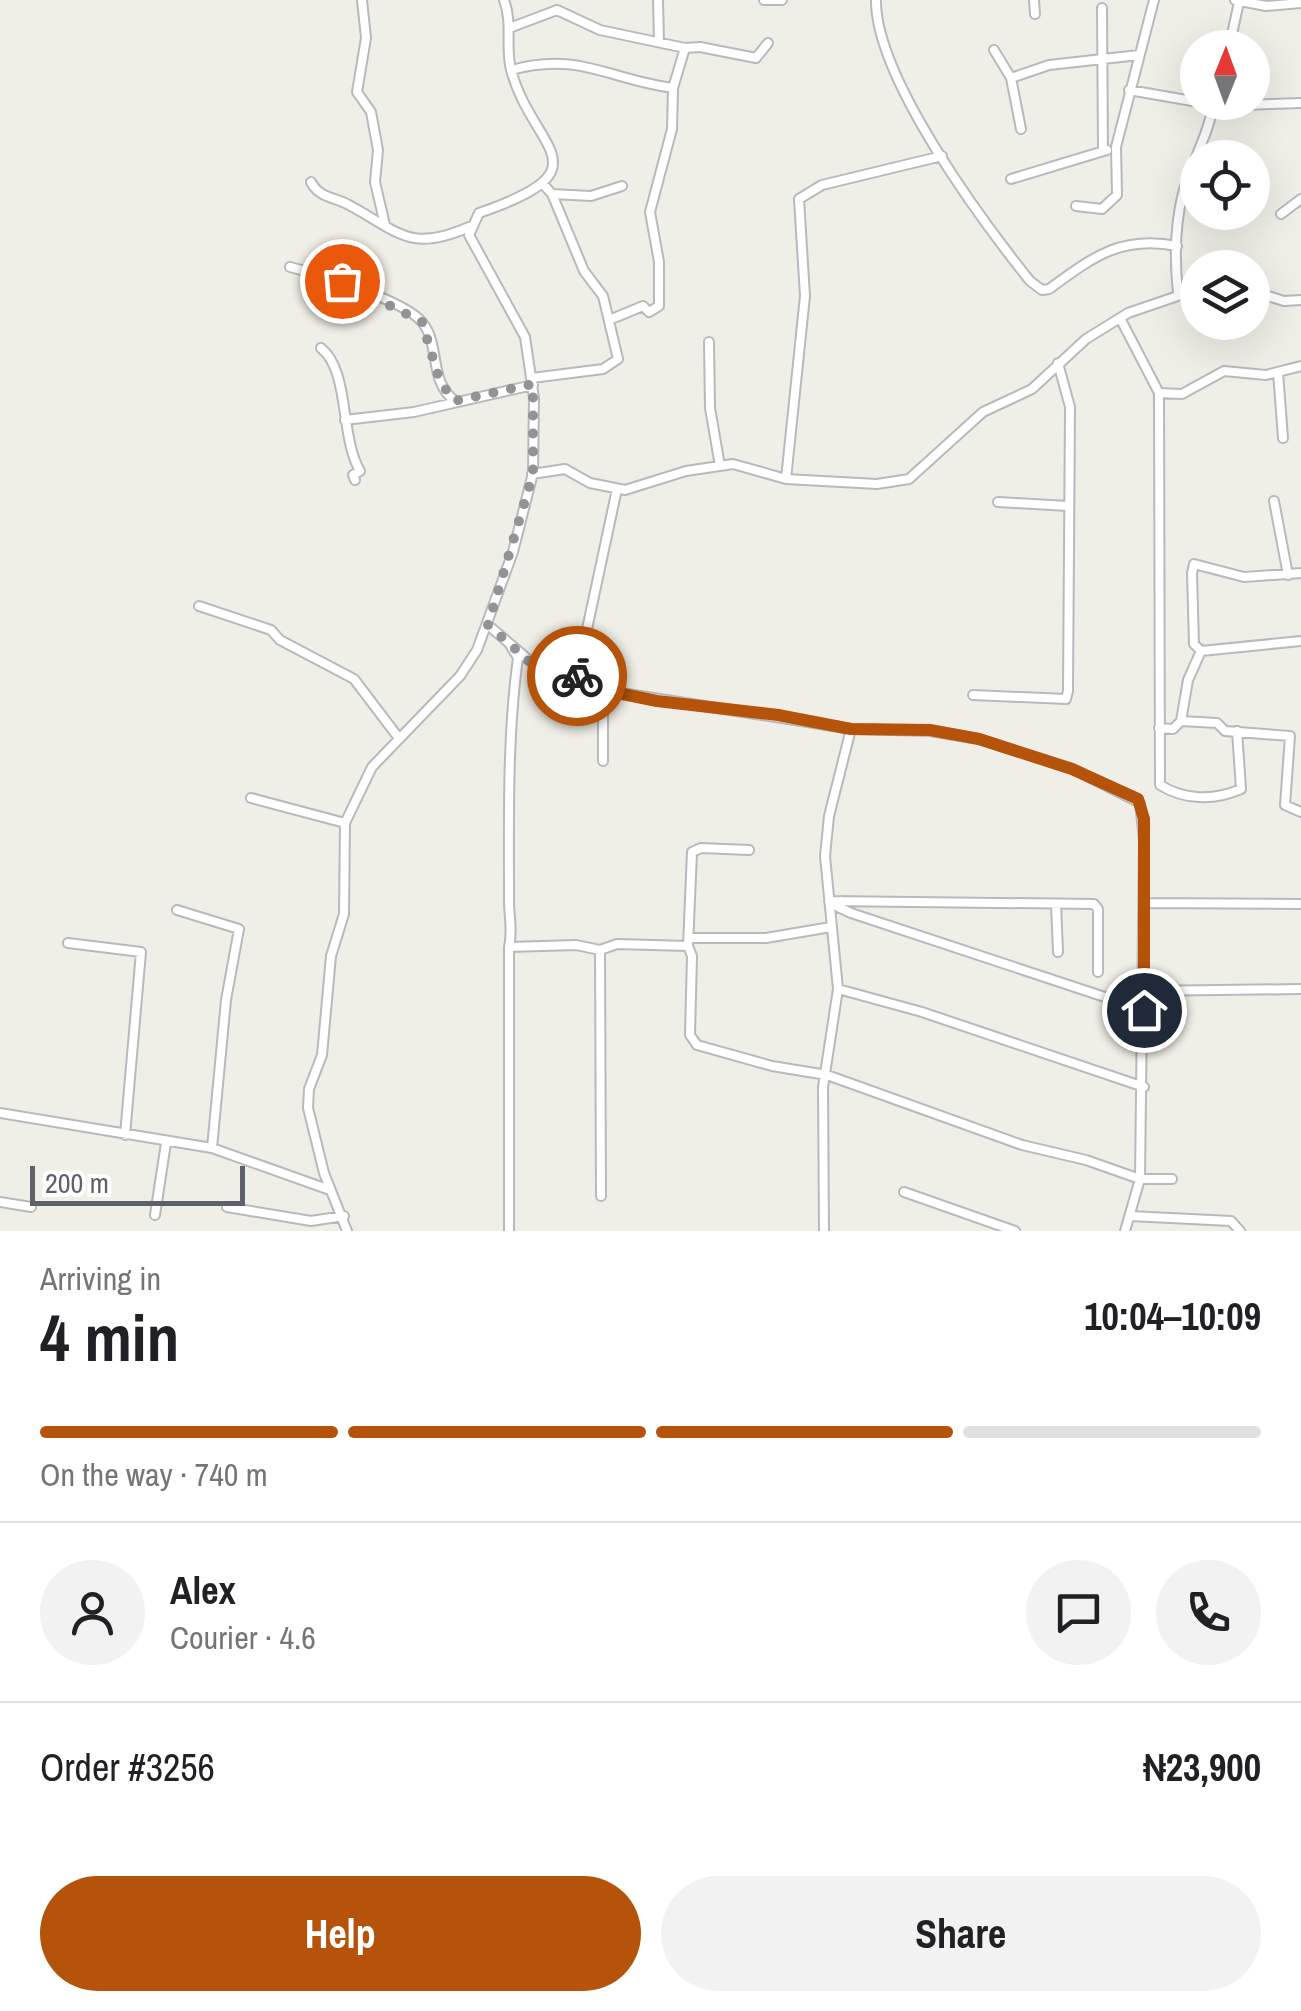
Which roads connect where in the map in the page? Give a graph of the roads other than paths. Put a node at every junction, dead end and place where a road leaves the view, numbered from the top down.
1 (362, 0) edge
2 (504, 0) edge
3 (658, 0) edge
4 (764, 0) edge
5 (782, 0) edge
6 (876, 0) edge
7 (1034, 0) edge
8 (1154, 0) edge
9 (1237, 1) edge
10 (1301, 3) edge
11 (1102, 8) dead end
12 (1035, 14) dead end
13 (512, 27) junction
14 (1231, 30) edge
15 (658, 41) junction
16 (768, 42) dead end
17 (685, 48) junction
18 (994, 50) dead end
19 (1138, 55) junction
20 (1100, 59) junction
21 (512, 70) junction
22 (1011, 78) junction
23 (673, 88) junction
24 (1129, 90) junction
25 (1180, 99) edge
26 (1270, 103) edge
27 (1301, 103) edge
28 (1208, 120) edge
29 (1020, 128) dead end
30 (1103, 146) junction
31 (1116, 147) junction
32 (942, 156) junction
33 (1010, 179) dead end
34 (310, 182) dead end
35 (543, 184) junction
36 (622, 186) dead end
37 (552, 194) junction
38 (1301, 199) edge
39 (1076, 206) dead end
40 (1281, 214) dead end
41 (385, 225) junction
42 (470, 227) junction
43 (1177, 246) junction
44 (290, 267) dead end
45 (1178, 292) joint
46 (1270, 297) edge
47 (1301, 300) edge
48 (1120, 318) junction
49 (609, 320) junction
50 (709, 342) dead end
51 (321, 348) dead end
52 (1058, 363) junction
53 (1301, 366) edge
54 (1278, 372) junction
55 (532, 381) junction
56 (1159, 393) junction
57 (455, 401) junction
58 (345, 420) junction
59 (1283, 438) dead end
60 (720, 466) junction
61 (532, 474) junction
62 (786, 479) junction
63 (354, 480) dead end
64 (617, 490) junction
65 (998, 502) dead end
66 (1274, 502) dead end
67 (1068, 506) junction
68 (1301, 573) edge
69 (1288, 575) junction
70 (199, 606) dead end
71 (488, 625) junction
72 (1301, 641) edge
73 (509, 643) junction
74 (1201, 651) junction
75 (570, 674) junction
76 (603, 690) junction
77 (972, 695) dead end
78 (1182, 720) junction
79 (1158, 728) junction
80 (851, 729) junction
81 (1237, 731) junction
82 (398, 737) junction
83 (603, 761) dead end
84 (251, 798) dead end
85 (1301, 812) edge
86 (344, 823) junction
87 (749, 850) dead end
88 (829, 901) junction
89 (841, 901) junction
90 (1144, 902) junction
91 (1056, 904) junction
92 (1301, 904) edge
93 (177, 910) dead end
94 (832, 926) junction
95 (68, 942) dead end
96 (689, 942) junction
97 (509, 947) junction
98 (600, 950) junction
99 (1058, 952) dead end
100 (1098, 972) dead end
101 (838, 989) junction
102 (1301, 989) edge
103 (1144, 991) junction
104 (1144, 1010) junction
105 (826, 1074) junction
106 (1144, 1087) junction
107 (0, 1112) edge
108 (124, 1135) junction
109 (166, 1143) junction
110 (212, 1148) junction
111 (1140, 1179) junction
112 (1172, 1179) dead end
113 (330, 1190) junction
114 (904, 1192) dead end
115 (600, 1196) dead end
116 (0, 1202) edge
117 (31, 1207) dead end
118 (227, 1207) dead end
119 (155, 1215) dead end
120 (344, 1216) junction
121 (1130, 1216) junction
122 (347, 1231) edge
123 (508, 1231) edge
124 (824, 1231) edge
125 (1013, 1231) edge
126 (1125, 1231) edge
127 (1240, 1231) edge

1 - 41 street
2 - 13 street
3 - 15 street
4 - 5 street
6 - 32 street
7 - 12 street
8 - 19 street
9 - 10 street
9 - 14 street
11 - 20 street
13 - 15 street
13 - 21 street
15 - 17 street
16 - 17 street
17 - 23 street
18 - 22 street
19 - 20 street
19 - 24 street
20 - 22 street
20 - 30 street
21 - 23 street
21 - 35 street
22 - 29 street
23 - 49 street
24 - 25 street
24 - 31 street
26 - 27 street
28 - 43 street
30 - 31 street
30 - 33 street
31 - 39 street
32 - 43 street
32 - 62 street
34 - 41 street
35 - 37 street
35 - 42 street
36 - 37 street
37 - 49 street
38 - 40 street
41 - 42 street
42 - 55 street
43 - 45 street
44 - 57 street
45 - 48 street
46 - 47 street
48 - 52 street
48 - 56 street
49 - 55 street
50 - 60 street
51 - 58 street
52 - 62 street
52 - 67 street
53 - 54 street
54 - 56 street
54 - 59 street
55 - 57 street
55 - 61 street
56 - 79 street
57 - 58 street
58 - 63 street
60 - 62 street
60 - 64 street
61 - 64 street
61 - 71 street
64 - 75 street
65 - 67 street
66 - 69 street
67 - 77 street
68 - 69 street
69 - 74 street
70 - 82 street
71 - 73 street
71 - 82 street
72 - 74 street
73 - 75 street
73 - 97 street
74 - 78 street
75 - 76 street
76 - 80 street
76 - 83 street
78 - 79 street
78 - 81 street
79 - 81 street
80 - 88 street
80 - 90 street
81 - 85 street
82 - 86 street
84 - 86 street
86 - 113 street
87 - 96 street
88 - 89 street
88 - 94 street
89 - 91 street
89 - 104 street
90 - 92 street
90 - 103 street
91 - 99 street
91 - 100 street
93 - 110 street
94 - 96 street
94 - 101 street
95 - 108 street
96 - 98 street
96 - 105 street
97 - 98 street
97 - 123 street
98 - 115 street
101 - 105 street
101 - 106 street
102 - 103 street
103 - 104 street
104 - 106 street
105 - 111 street
105 - 124 street
106 - 111 street
107 - 108 street
108 - 109 street
109 - 110 street
109 - 119 street
110 - 113 street
111 - 112 street
111 - 121 street
113 - 120 street
114 - 125 street
116 - 117 street
118 - 120 street
120 - 122 street
121 - 126 street
121 - 127 street

